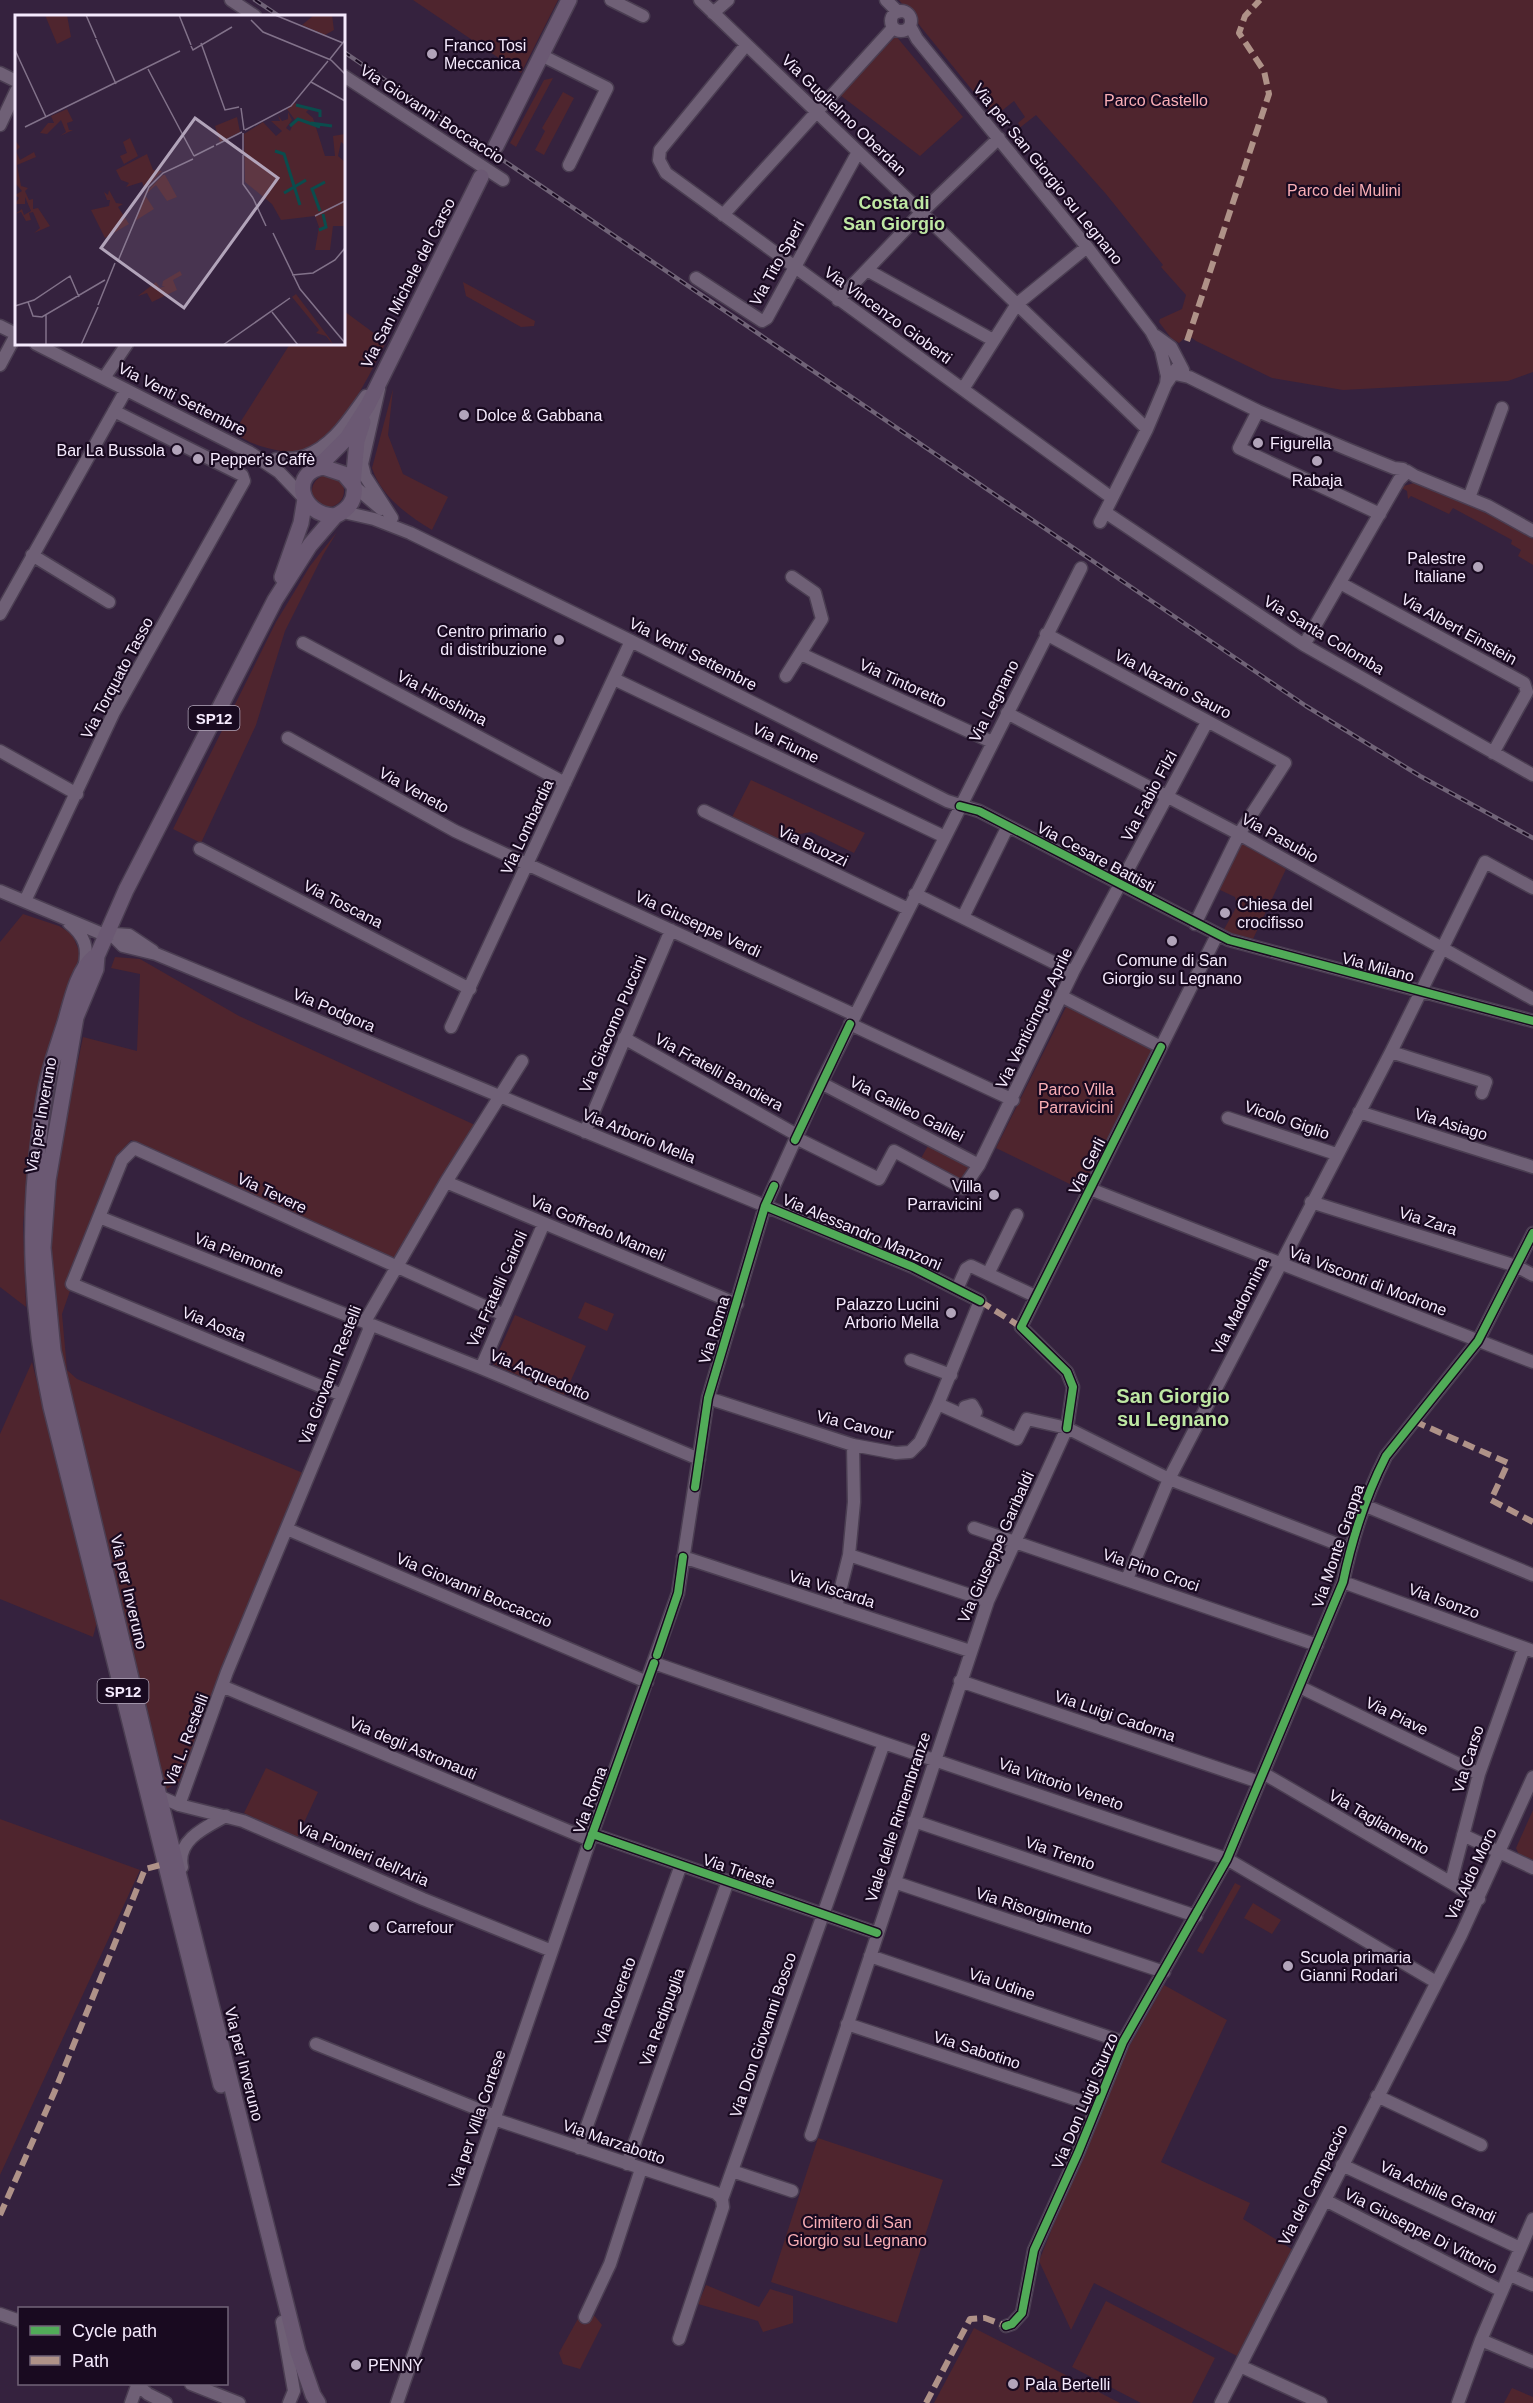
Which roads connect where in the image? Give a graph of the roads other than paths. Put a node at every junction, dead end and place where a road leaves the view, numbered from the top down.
1 (231, 0) edge
2 (568, 0) edge
3 (611, 0) edge
4 (700, 0) edge
5 (729, 0) edge
6 (885, 0) edge
7 (713, 13) junction
8 (896, 13) junction
9 (254, 15) edge
10 (642, 16) dead end
11 (903, 28) junction
12 (746, 45) junction
13 (541, 55) junction
14 (0, 73) edge
15 (345, 77) edge
16 (15, 80) edge
17 (15, 93) edge
18 (817, 112) junction
19 (0, 125) edge
20 (999, 138) junction
21 (496, 146) tunnel mouth
22 (858, 152) junction
23 (569, 165) dead end
24 (481, 177) tunnel mouth
25 (503, 180) dead end
26 (921, 213) junction
27 (723, 215) junction
28 (1087, 247) junction
29 (794, 267) junction
30 (867, 270) junction
31 (696, 278) dead end
32 (838, 300) junction
33 (1017, 304) junction
34 (0, 326) edge
35 (15, 334) edge
36 (15, 337) edge
37 (993, 340) junction
38 (38, 345) edge
39 (126, 345) edge
40 (0, 365) edge
41 (1171, 374) junction
42 (382, 376) junction
43 (104, 378) junction
44 (963, 389) junction
45 (126, 390) junction
46 (368, 405) junction
47 (1502, 408) dead end
48 (114, 411) junction
49 (1258, 411) junction
50 (1147, 429) junction
51 (249, 452) junction
52 (276, 459) junction
53 (316, 468) junction
54 (1403, 473) junction
55 (354, 485) junction
56 (1112, 498) junction
57 (1469, 498) junction
58 (304, 499) junction
59 (339, 514) junction
60 (1380, 514) junction
61 (392, 518) junction
62 (1533, 531) edge
63 (410, 533) junction
64 (32, 555) junction
65 (1081, 568) dead end
66 (792, 577) dead end
67 (1340, 583) junction
68 (275, 600) junction
69 (109, 602) dead end
70 (0, 614) edge
71 (1046, 634) junction
72 (631, 641) junction
73 (303, 643) dead end
74 (1304, 645) junction
75 (801, 654) junction
76 (786, 676) dead end
77 (614, 679) junction
78 (1007, 713) junction
79 (1207, 722) junction
80 (288, 738) dead end
81 (992, 742) junction
82 (0, 752) edge
83 (1493, 753) junction
84 (1533, 775) edge
85 (566, 783) junction
86 (77, 794) junction
87 (1167, 798) junction
88 (960, 806) junction
89 (704, 812) dead end
90 (1008, 826) junction
91 (1239, 834) junction
92 (945, 837) junction
93 (200, 849) dead end
94 (528, 864) junction
95 (1120, 885) junction
96 (1533, 888) edge
97 (0, 891) edge
98 (915, 894) junction
99 (26, 901) junction
100 (908, 909) junction
101 (59, 915) junction
102 (963, 917) junction
103 (1195, 924) junction
104 (671, 930) junction
105 (107, 934) junction
106 (1217, 934) junction
107 (1441, 947) junction
108 (97, 956) junction
109 (83, 972) junction
110 (1074, 972) junction
111 (470, 989) junction
112 (1420, 992) junction
113 (1061, 996) junction
114 (1533, 999) edge
115 (853, 1020) junction
116 (1533, 1021) edge
117 (451, 1027) dead end
118 (624, 1038) junction
119 (1161, 1047) junction
120 (1391, 1052) junction
121 (522, 1061) dead end
122 (821, 1083) junction
123 (1482, 1093) dead end
124 (500, 1096) junction
125 (1013, 1100) junction
126 (1359, 1112) junction
127 (1228, 1118) dead end
128 (585, 1132) junction
129 (796, 1136) junction
130 (1335, 1154) junction
131 (979, 1165) junction
132 (1533, 1167) edge
133 (879, 1179) joint
134 (446, 1182) junction
135 (1090, 1189) junction
136 (1311, 1202) junction
137 (765, 1206) junction
138 (1017, 1215) dead end
139 (99, 1217) junction
140 (544, 1223) junction
141 (1533, 1233) edge
142 (1280, 1264) junction
143 (1516, 1266) junction
144 (397, 1268) junction
145 (988, 1274) junction
146 (1533, 1275) edge
147 (957, 1289) junction
148 (1035, 1296) junction
149 (980, 1301) joint
150 (737, 1304) junction
151 (504, 1315) junction
152 (368, 1324) junction
153 (1021, 1327) joint
154 (1478, 1341) junction
155 (911, 1360) dead end
156 (1533, 1362) edge
157 (481, 1368) junction
158 (951, 1375) junction
159 (342, 1395) junction
160 (708, 1398) junction
161 (938, 1404) junction
162 (1067, 1428) junction
163 (853, 1445) junction
164 (699, 1459) junction
165 (1169, 1479) junction
166 (1366, 1506) junction
167 (974, 1528) dead end
168 (287, 1529) junction
169 (1016, 1542) junction
170 (1350, 1549) junction
171 (849, 1555) junction
172 (683, 1557) junction
173 (1533, 1575) edge
174 (1127, 1579) junction
175 (1343, 1582) junction
176 (988, 1601) junction
177 (836, 1607) junction
178 (1317, 1645) junction
179 (1529, 1650) edge
180 (970, 1651) junction
181 (654, 1663) junction
182 (960, 1681) junction
183 (647, 1682) junction
184 (224, 1687) junction
185 (1300, 1687) junction
186 (884, 1743) junction
187 (935, 1759) junction
188 (1479, 1774) junction
189 (1533, 1777) edge
190 (1261, 1778) junction
191 (159, 1796) junction
192 (179, 1805) junction
193 (226, 1816) junction
194 (914, 1821) junction
195 (1463, 1835) junction
196 (590, 1840) junction
197 (1499, 1853) junction
198 (1227, 1859) junction
199 (681, 1865) junction
200 (1533, 1868) edge
201 (728, 1881) junction
202 (894, 1882) junction
203 (1454, 1884) junction
204 (1479, 1899) junction
205 (823, 1914) junction
206 (1196, 1916) junction
207 (877, 1933) junction
208 (552, 1951) junction
209 (870, 1956) junction
210 (1164, 1972) junction
211 (1436, 1982) junction
212 (213, 2012) junction
213 (847, 2024) junction
214 (1123, 2042) junction
215 (316, 2044) dead end
216 (1377, 2096) junction
217 (1096, 2106) junction
218 (494, 2118) junction
219 (811, 2135) dead end
220 (1481, 2145) dead end
221 (579, 2148) junction
222 (627, 2164) junction
223 (1342, 2165) junction
224 (641, 2169) junction
225 (732, 2171) junction
226 (792, 2191) dead end
227 (722, 2199) junction
228 (1324, 2200) junction
229 (1533, 2219) edge
230 (1520, 2248) junction
231 (1510, 2275) junction
232 (1533, 2285) edge
233 (1502, 2291) junction
234 (0, 2306) edge
235 (18, 2313) edge
236 (0, 2314) edge
237 (585, 2317) dead end
238 (18, 2320) edge
239 (282, 2322) junction
240 (1006, 2326) dead end
241 (680, 2339) dead end
242 (1481, 2340) junction
243 (1533, 2362) edge
244 (1240, 2366) junction
245 (136, 2385) edge
246 (193, 2385) edge
247 (233, 2402) edge
248 (1462, 2402) edge
249 (131, 2403) edge
250 (166, 2403) edge
251 (289, 2403) edge
252 (309, 2403) edge
253 (318, 2403) edge
254 (397, 2403) edge
255 (1221, 2403) edge
256 (1321, 2403) edge

1 - 9 street
2 - 13 main road
3 - 10 street
4 - 7 street, Via Guglielmo Oberdan
5 - 7 street
6 - 8 street, Via per San Giorgio su Legnano
7 - 12 street, Via Guglielmo Oberdan
8 - 11 street, Via per San Giorgio su Legnano
8 - 11 street, Via per San Giorgio su Legnano
11 - 18 street
11 - 20 street, Via per San Giorgio su Legnano
12 - 18 street, Via Guglielmo Oberdan
12 - 27 street, Via Vincenzo Gioberti
13 - 21 main road
13 - 23 street
14 - 16 street
15 - 25 street, Via Giovanni Boccaccio
17 - 19 street
18 - 22 street, Via Guglielmo Oberdan
18 - 27 street
20 - 26 street
20 - 28 street, Via per San Giorgio su Legnano
22 - 26 street, Via Guglielmo Oberdan
22 - 29 street, Via Tito Speri
24 - 42 main road, Via San Michele del Carso
26 - 30 street
26 - 33 street, Via Guglielmo Oberdan
27 - 29 street, Via Vincenzo Gioberti
28 - 33 street
28 - 41 street, Via per San Giorgio su Legnano
29 - 31 street, Via Tito Speri
29 - 32 street, Via Vincenzo Gioberti
30 - 32 street
30 - 37 street
32 - 44 street, Via Vincenzo Gioberti
33 - 37 street
33 - 50 street, Via Guglielmo Oberdan
34 - 35 street
36 - 40 street
37 - 44 street
38 - 43 street, Via Venti Settembre
39 - 43 street
41 - 49 street
41 - 50 street
42 - 46 main road, Via San Michele del Carso
42 - 52 street
42 - 61 street
43 - 45 street, Via Venti Settembre
44 - 56 street, Via Vincenzo Gioberti
45 - 48 street
45 - 51 street, Via Venti Settembre
46 - 53 main road
46 - 55 main road
47 - 57 street
48 - 64 street
48 - 86 street, Via Torquato Tasso
49 - 54 street
49 - 60 street
50 - 56 street
51 - 52 street, Via Venti Settembre
51 - 58 street, Via Venti Settembre
52 - 53 street, Via Venti Settembre
53 - 55 main road
53 - 58 main road
54 - 57 street
54 - 60 street
55 - 59 main road
55 - 61 street, Via Venti Settembre
56 - 74 street, Via Santa Colomba
57 - 62 street
58 - 59 main road
58 - 68 main road, Via per Inveruno / SP12
59 - 63 street, Via Venti Settembre
59 - 68 main road, Via per Inveruno / SP12
60 - 67 street
61 - 63 street, Via Venti Settembre
63 - 72 street, Via Venti Settembre
64 - 69 street
64 - 70 street
65 - 71 street, Via Legnano
66 - 75 street
67 - 74 street
67 - 83 street, Via Albert Einstein
68 - 105 main road, Via per Inveruno / SP12
71 - 78 street, Via Legnano
71 - 79 street, Via Nazario Sauro
72 - 77 street, Via Lombardia
72 - 88 street, Via Venti Settembre
73 - 85 street, Via Hiroshima
74 - 83 street, Via Santa Colomba
75 - 76 street
75 - 81 street, Via Tintoretto
77 - 85 street, Via Lombardia
77 - 92 street, Via Fiume
78 - 81 street, Via Legnano
78 - 87 street, Via Pasubio
79 - 87 street, Via Fabio Filzi
79 - 91 street, Via Nazario Sauro
80 - 94 street, Via Veneto
81 - 88 street, Via Legnano
82 - 86 street
83 - 84 street, Via Santa Colomba
85 - 94 street, Via Lombardia
86 - 99 street, Via Torquato Tasso
87 - 91 street, Via Pasubio
87 - 95 street, Via Fabio Filzi
88 - 90 street, Via Cesare Battisti
88 - 92 street, Via Legnano
89 - 100 street, Via Buozzi
90 - 95 street, Via Cesare Battisti
90 - 102 street
91 - 103 street
91 - 107 street, Via Pasubio
92 - 98 street, Via Legnano
93 - 111 street, Via Toscana
94 - 104 street, Via Giuseppe Verdi
94 - 111 street, Via Lombardia
95 - 103 street, Via Cesare Battisti
95 - 110 street, Via Venticinque Aprile
96 - 107 street, Via Madonnina
97 - 99 street, Via Podgora
98 - 100 street, Via Roma
98 - 102 street
99 - 101 street, Via Podgora
100 - 115 street, Via Roma
101 - 105 street, Via Podgora
101 - 109 street
102 - 110 street
103 - 106 street, Via Cesare Battisti
104 - 115 street, Via Giuseppe Verdi
104 - 118 street, Via Giacomo Puccini
105 - 108 main road, Via per Inveruno / SP12
105 - 124 street, Via Podgora
106 - 112 street, Via Milano
106 - 119 street, Via Gerli
107 - 112 street, Via Madonnina
107 - 114 street, Via Pasubio
108 - 109 main road, Via per Inveruno / SP12
108 - 191 main road, Via per Inveruno / SP12
109 - 239 main road, Via per Inveruno / SP12
110 - 113 street, Via Venticinque Aprile
111 - 117 street, Via Lombardia
112 - 116 street, Via Milano
112 - 120 street, Via Madonnina
113 - 119 street
113 - 125 street, Via Venticinque Aprile
115 - 122 street, Via Roma
115 - 125 street, Via Giuseppe Verdi
118 - 128 street, Via Giacomo Puccini
118 - 129 street, Via Fratelli Bandiera
119 - 135 street, Via Gerli
120 - 123 street
120 - 126 street, Via Madonnina
121 - 124 street, Via Giovanni Restelli
122 - 129 street, Via Roma
122 - 131 street, Via Galileo Galilei
124 - 128 street, Via Arborio Mella
124 - 134 street, Via Giovanni Restelli
125 - 131 street, Via Venticinque Aprile
126 - 130 street, Via Madonnina
126 - 132 street, Via Asiago
127 - 130 street, Vicolo Giglio
128 - 137 street, Via Arborio Mella
129 - 133 street, Via Fratelli Bandiera
129 - 137 street, Via Roma
130 - 136 street, Via Madonnina
131 - 133 street, Via Venticinque Aprile
134 - 140 street, Via Goffredo Mameli
134 - 144 street, Via Giovanni Restelli
135 - 142 street, Via Visconti di Modrone
135 - 148 street, Via Gerli
136 - 142 street, Via Madonnina
136 - 143 street, Via Zara
137 - 147 street, Via Alessandro Manzoni
137 - 150 street, Via Roma
138 - 145 street
139 - 144 street, Via Tevere
139 - 152 street, Via Piemonte
139 - 159 street, Via Aosta
140 - 150 street, Via Goffredo Mameli
140 - 151 street, Via Fratelli Cairoli
141 - 143 street, Via Monte Grappa
142 - 154 street, Via Visconti di Modrone
142 - 165 street, Via Madonnina
143 - 146 street, Via Zara
143 - 154 street, Via Monte Grappa
144 - 151 street, Via Tevere
144 - 152 street, Via Giovanni Restelli
145 - 147 street
145 - 148 street
147 - 149 street, Via Alessandro Manzoni
148 - 153 street, Via Gerli
149 - 158 street, Via Cavour
150 - 160 street, Via Roma
151 - 157 street, Via Fratelli Cairoli
152 - 157 street, Via Acquedotto
152 - 159 street, Via Giovanni Restelli
153 - 162 street, Via Giuseppe Garibaldi
154 - 156 street, Via Visconti di Modrone
154 - 166 street, Via Monte Grappa
155 - 158 street
157 - 164 street, Via Acquedotto
158 - 161 street, Via Cavour
159 - 168 street, Via Giovanni Restelli
160 - 163 street, Via Cavour
160 - 164 street, Via Roma
161 - 162 street
161 - 163 street, Via Cavour
162 - 165 street
162 - 169 street, Via Giuseppe Garibaldi
163 - 171 street
164 - 172 street, Via Roma
165 - 170 street
165 - 174 street, Via Madonnina
166 - 170 street, Via Monte Grappa
166 - 173 street, Via Monte Grappa
167 - 169 street, Via Pino Croci
168 - 183 street, Via Giovanni Boccaccio
168 - 184 street, Via Giovanni Restelli
169 - 174 street, Via Pino Croci
169 - 176 street, Via Giuseppe Garibaldi
170 - 175 street, Via Monte Grappa
171 - 176 street
171 - 177 street
172 - 177 street, Via Viscarda
172 - 181 street, Via Roma
174 - 178 street, Via Pino Croci
175 - 178 street, Via Monte Grappa
175 - 179 street, Via Isonzo
176 - 180 street, Via Giuseppe Garibaldi
177 - 180 street, Via Viscarda
178 - 185 street, Via Monte Grappa
179 - 188 street, Via Carso
180 - 182 street, Via Giuseppe Garibaldi
181 - 183 street, Via Roma
181 - 186 street, Via Vittorio Veneto
182 - 187 street, Viale delle Rimembranze
182 - 190 street, Via Luigi Cadorna
183 - 196 street, Via Roma
184 - 192 street, Via L. Restelli
184 - 196 street, Via degli Astronauti
185 - 188 street, Via Piave
185 - 190 street, Via Monte Grappa
186 - 187 street, Via Vittorio Veneto
186 - 205 street, Via Don Giovanni Bosco
187 - 194 street, Viale delle Rimembranze
187 - 198 street, Via Vittorio Veneto
188 - 195 street, Via Carso
189 - 197 street, Via Aldo Moro
190 - 198 street, Via Monte Grappa
190 - 203 street, Via Tagliamento
191 - 192 street, Via Pionieri dell'Aria
191 - 212 main road, Via per Inveruno / SP12
192 - 193 street, Via Pionieri dell'Aria
193 - 208 street, Via Pionieri dell'Aria
193 - 212 street
194 - 202 street, Viale delle Rimembranze
194 - 206 street, Via Trento
195 - 197 street
195 - 203 street, Via Carso
196 - 199 street, Via Trieste
196 - 208 street, Via per Villa Cortese
197 - 200 street
197 - 204 street, Via Aldo Moro
198 - 206 street, Via Don Luigi Sturzo
198 - 211 street, Via Vittorio Veneto
199 - 201 street, Via Trieste
199 - 221 street, Via Rovereto
201 - 205 street, Via Trieste
201 - 222 street, Via Redipuglia
202 - 207 street, Viale delle Rimembranze
202 - 210 street, Via Risorgimento
203 - 204 street, Via Tagliamento
204 - 211 street, Via Aldo Moro
205 - 207 street, Via Trieste
205 - 225 street, Via Don Giovanni Bosco
206 - 210 street, Via Don Luigi Sturzo
207 - 209 street, Viale delle Rimembranze
208 - 218 street, Via per Villa Cortese
209 - 213 street, Viale delle Rimembranze
209 - 214 street, Via Udine
210 - 214 street, Via Don Luigi Sturzo
211 - 216 street, Via del Campaccio
212 - 253 main road, Via per Inveruno / SP12
213 - 217 street, Via Sabotino
213 - 219 street, Viale delle Rimembranze
214 - 217 street, Via Don Luigi Sturzo
215 - 218 street
216 - 220 street
216 - 223 street, Via del Campaccio
217 - 240 street, Via Don Luigi Sturzo
218 - 221 street, Via Marzabotto
218 - 254 street, Via per Villa Cortese
221 - 222 street, Via Marzabotto
222 - 224 street, Via Marzabotto
223 - 228 street, Via del Campaccio
223 - 230 street, Via Achille Grandi
224 - 227 street, Via Marzabotto
224 - 237 street
225 - 226 street
225 - 227 street, Via Don Giovanni Bosco
227 - 241 street, Via Don Giovanni Bosco
228 - 233 street, Via Giuseppe Di Vittorio
228 - 244 street, Via del Campaccio
229 - 230 street
230 - 231 street
231 - 232 street
231 - 233 street
233 - 242 street
234 - 235 street
236 - 238 street
239 - 251 street, Via per Inveruno
239 - 252 main road, Via per Inveruno / SP12
242 - 243 street
242 - 248 street
244 - 255 street, Via del Campaccio
244 - 256 street
245 - 249 street
245 - 250 street
246 - 247 street

